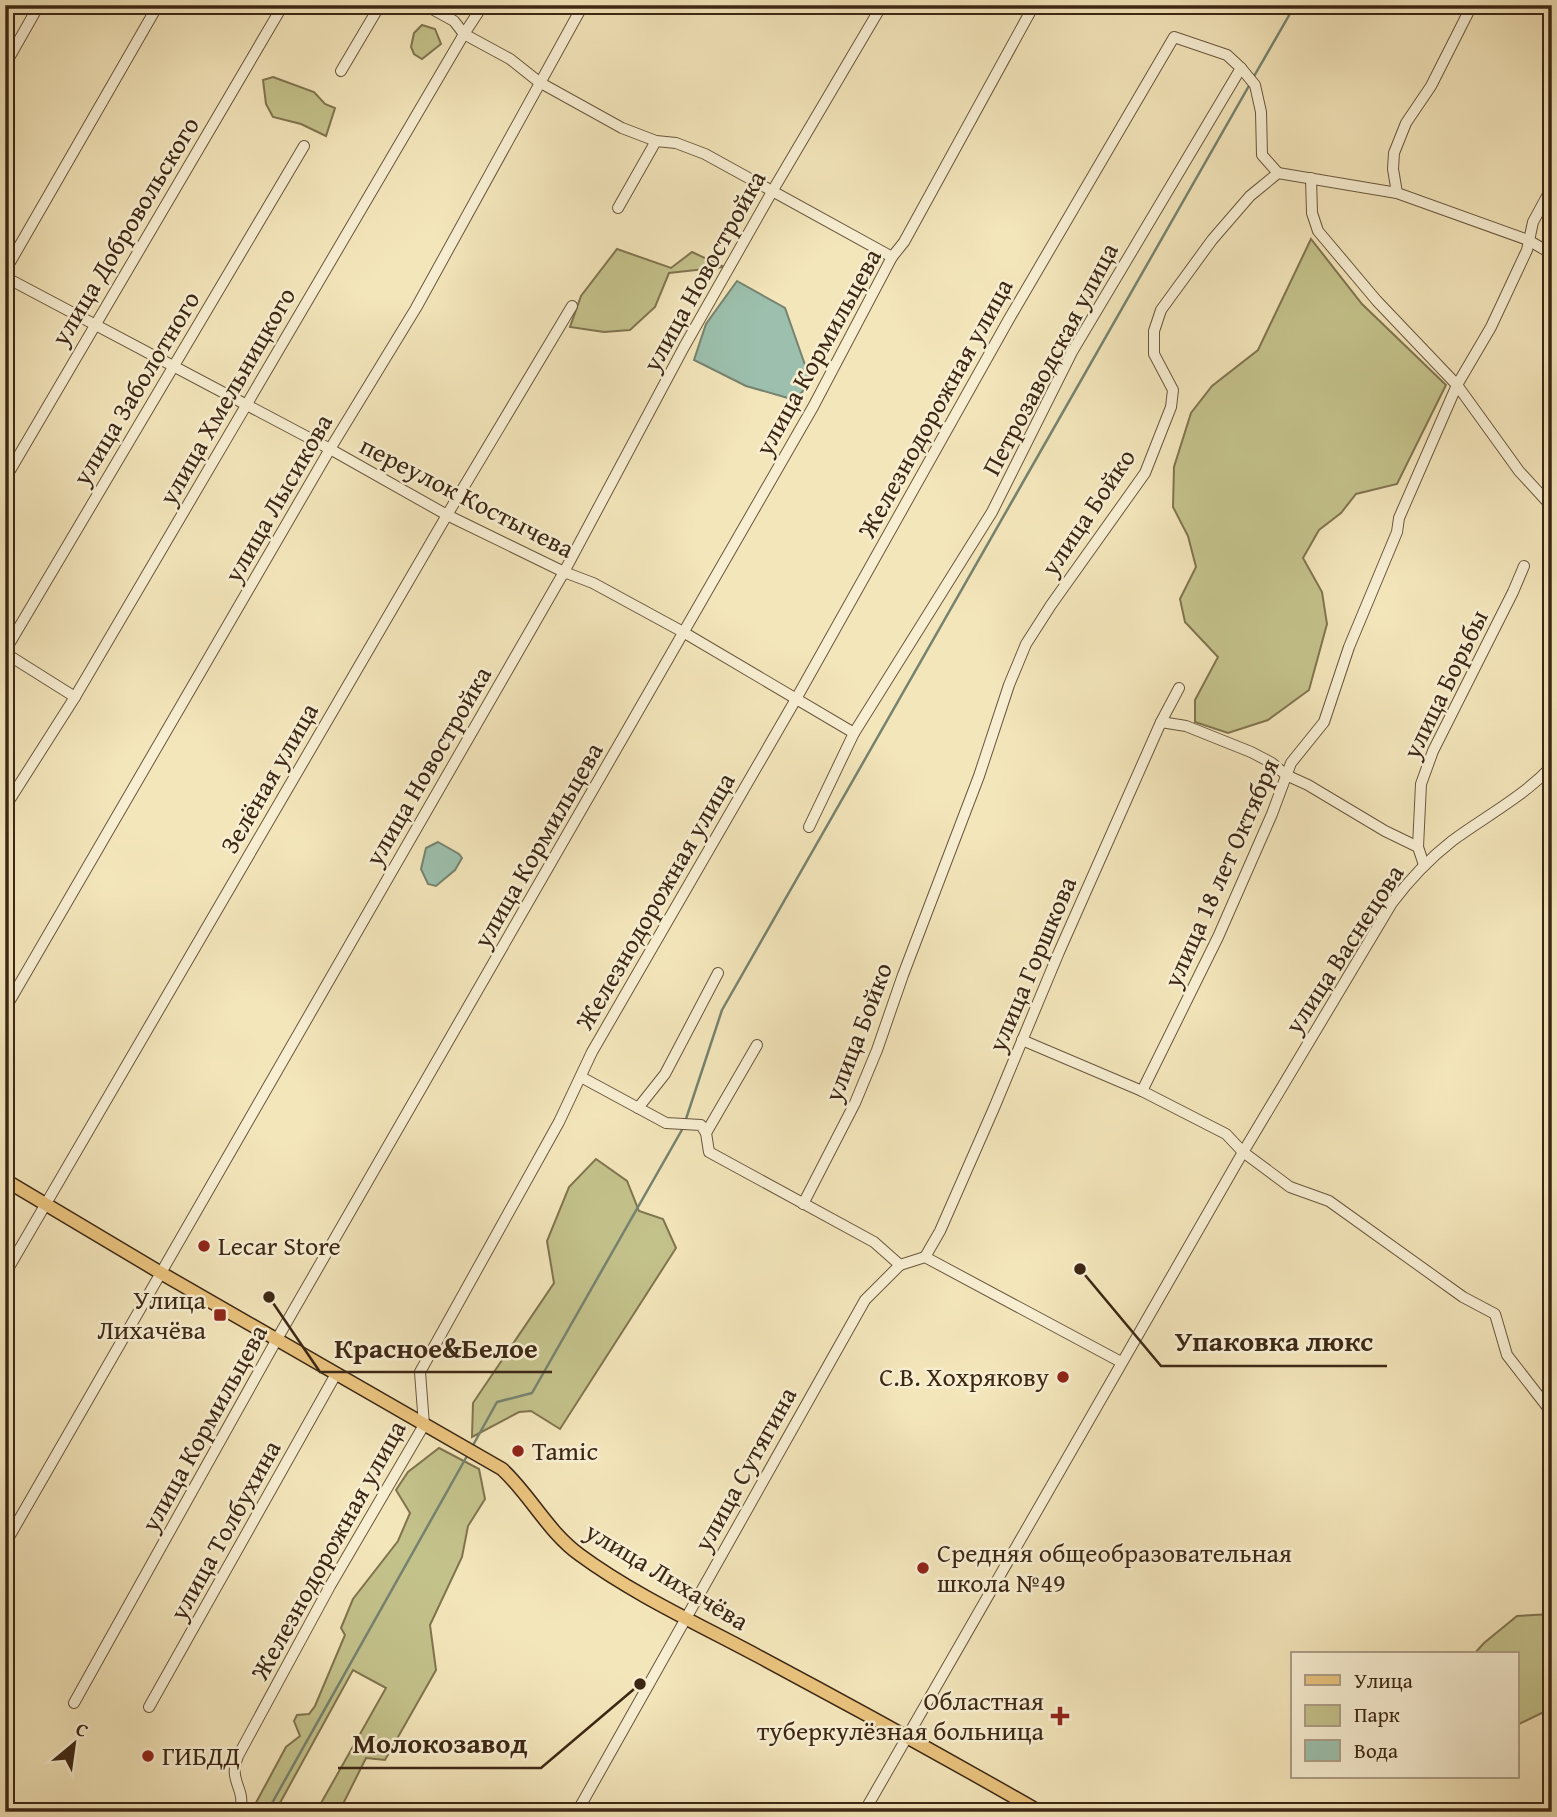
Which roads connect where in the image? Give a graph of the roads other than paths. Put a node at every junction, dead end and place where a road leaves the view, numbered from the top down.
1 (39, 5) edge
2 (158, 5) edge
3 (283, 5) edge
4 (380, 5) edge
5 (425, 5) edge
6 (483, 5) edge
7 (583, 5) edge
8 (882, 5) edge
9 (1034, 5) edge
10 (1472, 5) edge
11 (464, 34) junction
12 (5, 65) edge
13 (1241, 68) junction
14 (341, 71) dead end
15 (539, 82) junction
16 (656, 141) junction
17 (304, 146) dead end
18 (1278, 173) junction
19 (1311, 178) junction
20 (1552, 187) edge
21 (773, 190) junction
22 (1397, 193) junction
23 (618, 208) dead end
24 (1528, 240) junction
25 (1552, 254) edge
26 (892, 257) junction
27 (5, 271) edge
28 (5, 277) edge
29 (572, 306) dead end
30 (94, 324) junction
31 (172, 366) junction
32 (1457, 385) junction
33 (246, 405) junction
34 (330, 449) junction
35 (5, 479) edge
36 (1552, 507) edge
37 (447, 514) junction
38 (1524, 566) dead end
39 (564, 572) junction
40 (683, 632) junction
41 (5, 652) edge
42 (1179, 688) dead end
43 (75, 697) junction
44 (796, 699) junction
45 (1161, 722) junction
46 (854, 733) junction
47 (1552, 766) edge
48 (1286, 775) junction
49 (5, 807) edge
50 (809, 827) dead end
51 (1418, 846) junction
52 (1424, 865) junction
53 (718, 973) dead end
54 (5, 1009) edge
55 (1022, 1040) junction
56 (757, 1045) dead end
57 (581, 1077) junction
58 (1142, 1091) junction
59 (638, 1108) junction
60 (706, 1133) junction
61 (1241, 1156) junction
62 (5, 1180) edge
63 (803, 1204) junction
64 (46, 1205) junction
65 (925, 1257) junction
66 (900, 1265) junction
67 (162, 1273) junction
68 (5, 1274) edge
69 (277, 1339) junction
70 (1121, 1362) junction
71 (337, 1374) junction
72 (1552, 1413) edge
73 (424, 1425) junction
74 (5, 1544) edge
75 (686, 1617) junction
76 (74, 1703) dead end
77 (149, 1707) dead end
78 (908, 1736) junction
79 (241, 1806) edge
80 (577, 1812) edge
81 (864, 1812) edge
82 (1040, 1812) edge

1 - 12 street
2 - 27 street
3 - 30 street, улица Добровольского
4 - 14 street
5 - 11 street
6 - 11 street, улица Хмельницкого
7 - 15 street, улица Лысикова
8 - 21 street, улица Новостройка
9 - 26 street, улица Кормильцева
10 - 22 street
11 - 15 street
11 - 33 street, улица Хмельницкого
13 - 18 street
13 - 44 street, Железнодорожная улица
13 - 46 street, Петрозаводская улица
15 - 16 street
15 - 34 street, улица Лысикова
16 - 21 street
16 - 23 street
17 - 31 street, улица Заболотного
18 - 19 street
18 - 63 street, улица Бойко
19 - 22 street
19 - 32 street
20 - 24 street, улица 18 лет Октября
21 - 26 street
21 - 39 street, улица Новостройка
22 - 24 street
24 - 25 street
24 - 32 street, улица 18 лет Октября
26 - 40 street, улица Кормильцева
28 - 30 street, переулок Костычева
29 - 37 street, Зелёная улица
30 - 31 street, переулок Костычева
30 - 35 street, улица Добровольского
31 - 33 street, переулок Костычева
31 - 41 street, улица Заболотного
32 - 36 street
32 - 48 street, улица 18 лет Октября
33 - 34 street, переулок Костычева
33 - 43 street, улица Хмельницкого
34 - 37 street, переулок Костычева
34 - 54 street, улица Лысикова
37 - 39 street, переулок Костычева
37 - 64 street, Зелёная улица
38 - 51 street, улица Борьбы
39 - 40 street, переулок Костычева
39 - 67 street, улица Новостройка
40 - 44 street, переулок Костычева
40 - 69 street, улица Кормильцева
41 - 43 street
42 - 45 street, улица Горшкова
43 - 49 street, улица Хмельницкого
44 - 46 street, переулок Костычева
44 - 57 street, Железнодорожная улица
45 - 48 street
45 - 55 street, улица Горшкова
46 - 50 street, Петрозаводская улица
47 - 52 street, улица Васнецова
48 - 51 street
48 - 58 street, улица 18 лет Октября
51 - 52 street, улица Борьбы
52 - 61 street, улица Васнецова
53 - 59 street
55 - 58 street
55 - 65 street, улица Горшкова
56 - 60 street
57 - 59 street
57 - 73 street, Железнодорожная улица
58 - 61 street
59 - 60 street
60 - 63 street
61 - 70 street
61 - 72 street
62 - 64 main road, улица Лихачёва
63 - 66 street
64 - 67 main road, улица Лихачёва
64 - 68 street, Зелёная улица
65 - 66 street
65 - 70 street
66 - 75 street, улица Сутягина
67 - 69 main road, улица Лихачёва
67 - 74 street, улица Новостройка
69 - 71 main road, улица Лихачёва
69 - 76 street, улица Кормильцева
70 - 78 street
71 - 73 main road, улица Лихачёва
71 - 77 street, улица Толбухина
73 - 75 main road, улица Лихачёва
73 - 79 street, Железнодорожная улица
75 - 78 main road, улица Лихачёва
75 - 80 street, улица Сутягина
78 - 81 street
78 - 82 main road, улица Лихачёва

